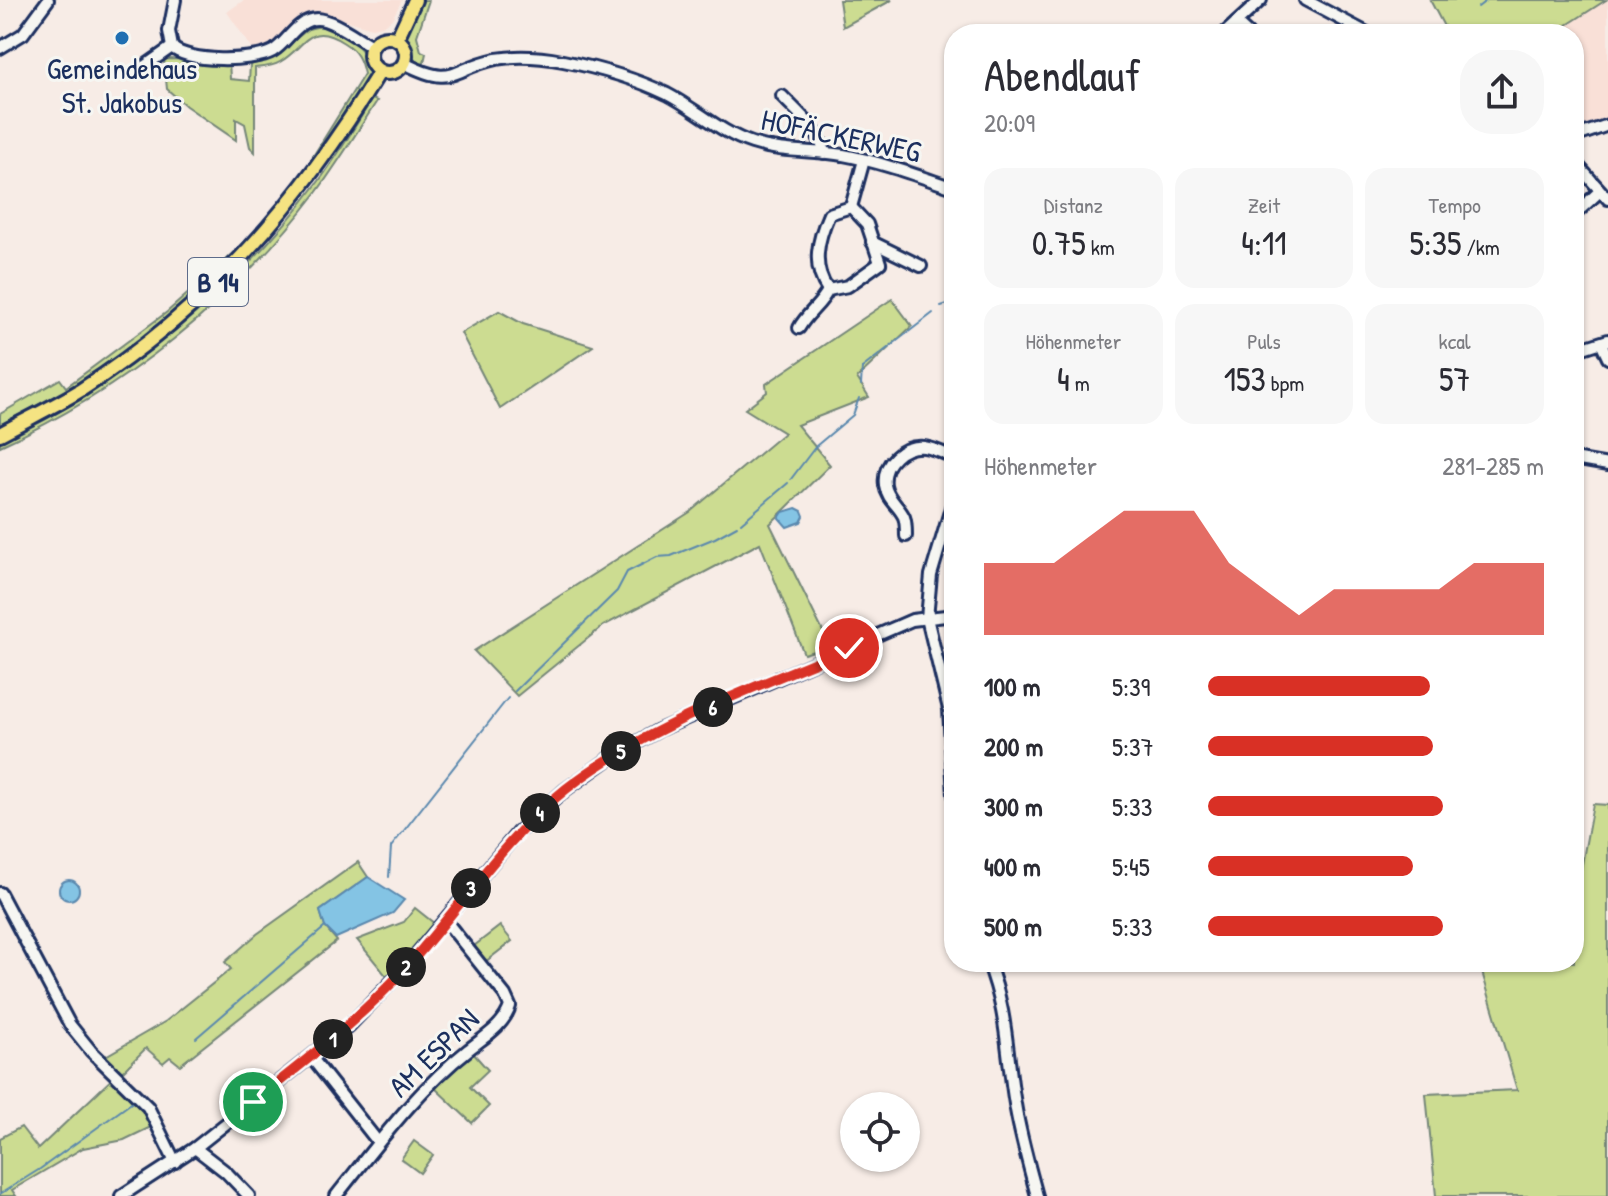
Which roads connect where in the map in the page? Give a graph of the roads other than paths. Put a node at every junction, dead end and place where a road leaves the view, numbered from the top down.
1 (48, 0) edge
2 (175, 0) edge
3 (415, 0) edge
4 (1261, 0) edge
5 (1305, 0) edge
6 (1236, 23) edge
7 (1350, 24) edge
8 (397, 39) junction
9 (372, 46) junction
10 (172, 47) junction
11 (0, 48) edge
12 (404, 63) junction
13 (142, 68) dead end
14 (380, 71) junction
15 (782, 96) dead end
16 (1608, 125) edge
17 (1584, 133) edge
18 (824, 153) junction
19 (864, 160) junction
20 (1584, 173) edge
21 (944, 185) edge
22 (1600, 191) junction
23 (1608, 199) edge
24 (1584, 206) edge
25 (851, 207) junction
26 (872, 242) junction
27 (921, 266) dead end
28 (828, 290) junction
29 (799, 328) dead end
30 (1605, 342) edge
31 (1584, 348) edge
32 (1608, 358) edge
33 (0, 434) edge
34 (944, 454) edge
35 (1584, 461) edge
36 (1608, 465) edge
37 (944, 531) edge
38 (906, 536) dead end
39 (944, 616) edge
40 (927, 618) junction
41 (944, 688) edge
42 (0, 893) edge
43 (445, 920) junction
44 (992, 972) edge
45 (311, 1057) junction
46 (378, 1142) junction
47 (195, 1148) junction
48 (175, 1162) junction
49 (121, 1196) edge
50 (249, 1196) edge
51 (336, 1196) edge
52 (1037, 1196) edge

1 - 11 street
2 - 10 street
3 - 8 main road
4 - 6 street
5 - 7 street
8 - 9 main road
8 - 12 main road
9 - 10 street
9 - 14 main road
10 - 13 street
12 - 14 main road
12 - 18 street, HOFÄCKERWEG
14 - 33 main road, B 14
15 - 18 street
16 - 17 street
18 - 19 street, HOFÄCKERWEG
19 - 21 street, HOFÄCKERWEG
19 - 25 street
20 - 22 street
22 - 23 street
22 - 24 street
25 - 26 street
25 - 28 street
26 - 27 street
26 - 28 street
28 - 29 street
30 - 31 street
30 - 32 street
34 - 38 street
35 - 36 street
37 - 40 street
39 - 40 street
40 - 41 street
40 - 43 street
42 - 48 street
43 - 45 street
43 - 46 street, AM ESPAN
44 - 52 street
45 - 46 street, AM ESPAN
45 - 47 street
46 - 51 street, AM ESPAN
47 - 48 street
47 - 50 street
48 - 49 street

